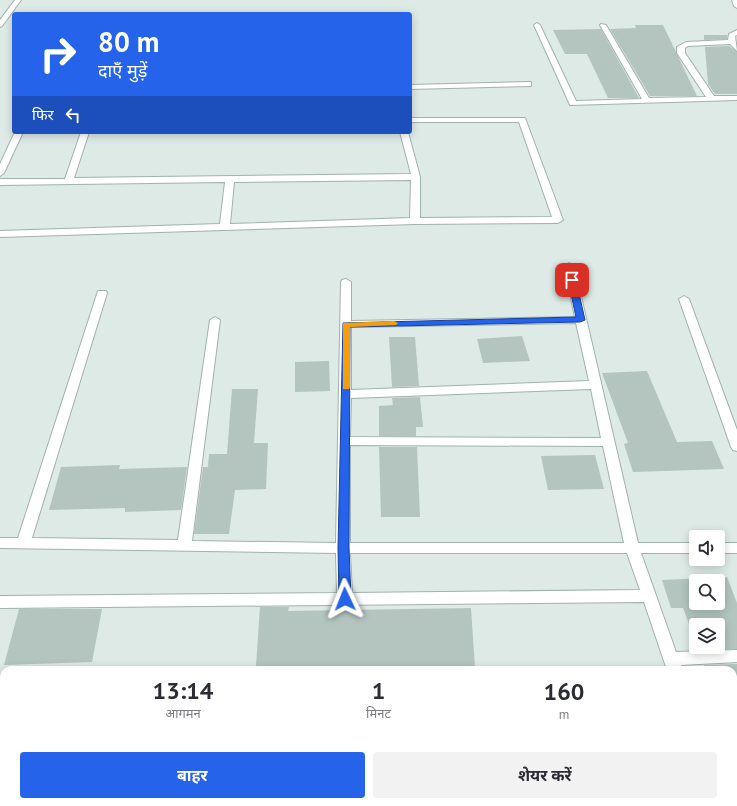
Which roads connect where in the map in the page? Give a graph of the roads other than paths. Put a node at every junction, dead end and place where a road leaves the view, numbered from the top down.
1 (18, 0) edge
2 (735, 0) edge
3 (737, 6) edge
4 (1, 24) edge
5 (537, 25) dead end
6 (603, 25) dead end
7 (737, 32) edge
8 (732, 42) junction
9 (737, 49) edge
10 (528, 84) dead end
11 (412, 87) edge
12 (737, 98) edge
13 (712, 99) junction
14 (646, 101) junction
15 (412, 120) edge
16 (18, 134) edge
17 (84, 134) edge
18 (405, 134) edge
19 (0, 174) edge
20 (416, 176) junction
21 (230, 179) junction
22 (68, 181) junction
23 (0, 182) edge
24 (415, 221) junction
25 (225, 226) junction
26 (0, 234) edge
27 (569, 266) dead end
28 (346, 282) dead end
29 (102, 293) dead end
30 (684, 299) dead end
31 (214, 320) dead end
32 (580, 320) junction
33 (346, 324) junction
34 (595, 385) junction
35 (346, 394) junction
36 (346, 441) junction
37 (607, 442) junction
38 (737, 447) edge
39 (0, 543) edge
40 (23, 544) junction
41 (184, 546) junction
42 (344, 548) junction
43 (632, 548) junction
44 (689, 548) edge
45 (725, 548) edge
46 (737, 548) edge
47 (648, 596) junction
48 (345, 599) junction
49 (0, 602) edge
50 (737, 656) edge
51 (673, 664) edge

1 - 4 street
2 - 3 street
5 - 14 street
6 - 14 street
7 - 8 street
8 - 9 street
8 - 13 street
10 - 11 street
12 - 13 street
13 - 14 street
15 - 24 street
16 - 19 street
17 - 22 street
18 - 20 street
20 - 21 street
20 - 24 street
21 - 22 street
21 - 25 street
22 - 23 street
24 - 25 street
25 - 26 street
27 - 32 street
28 - 33 street
29 - 40 street
30 - 38 street
31 - 41 street
32 - 33 street
32 - 34 street
33 - 35 street
34 - 35 street
34 - 37 street
35 - 36 street
36 - 37 street
36 - 42 street
37 - 43 street
39 - 40 street
40 - 41 street
41 - 42 street
42 - 43 street
42 - 48 street
43 - 44 street
43 - 47 street
45 - 46 street
47 - 48 street
47 - 51 street
48 - 49 street
50 - 51 street

